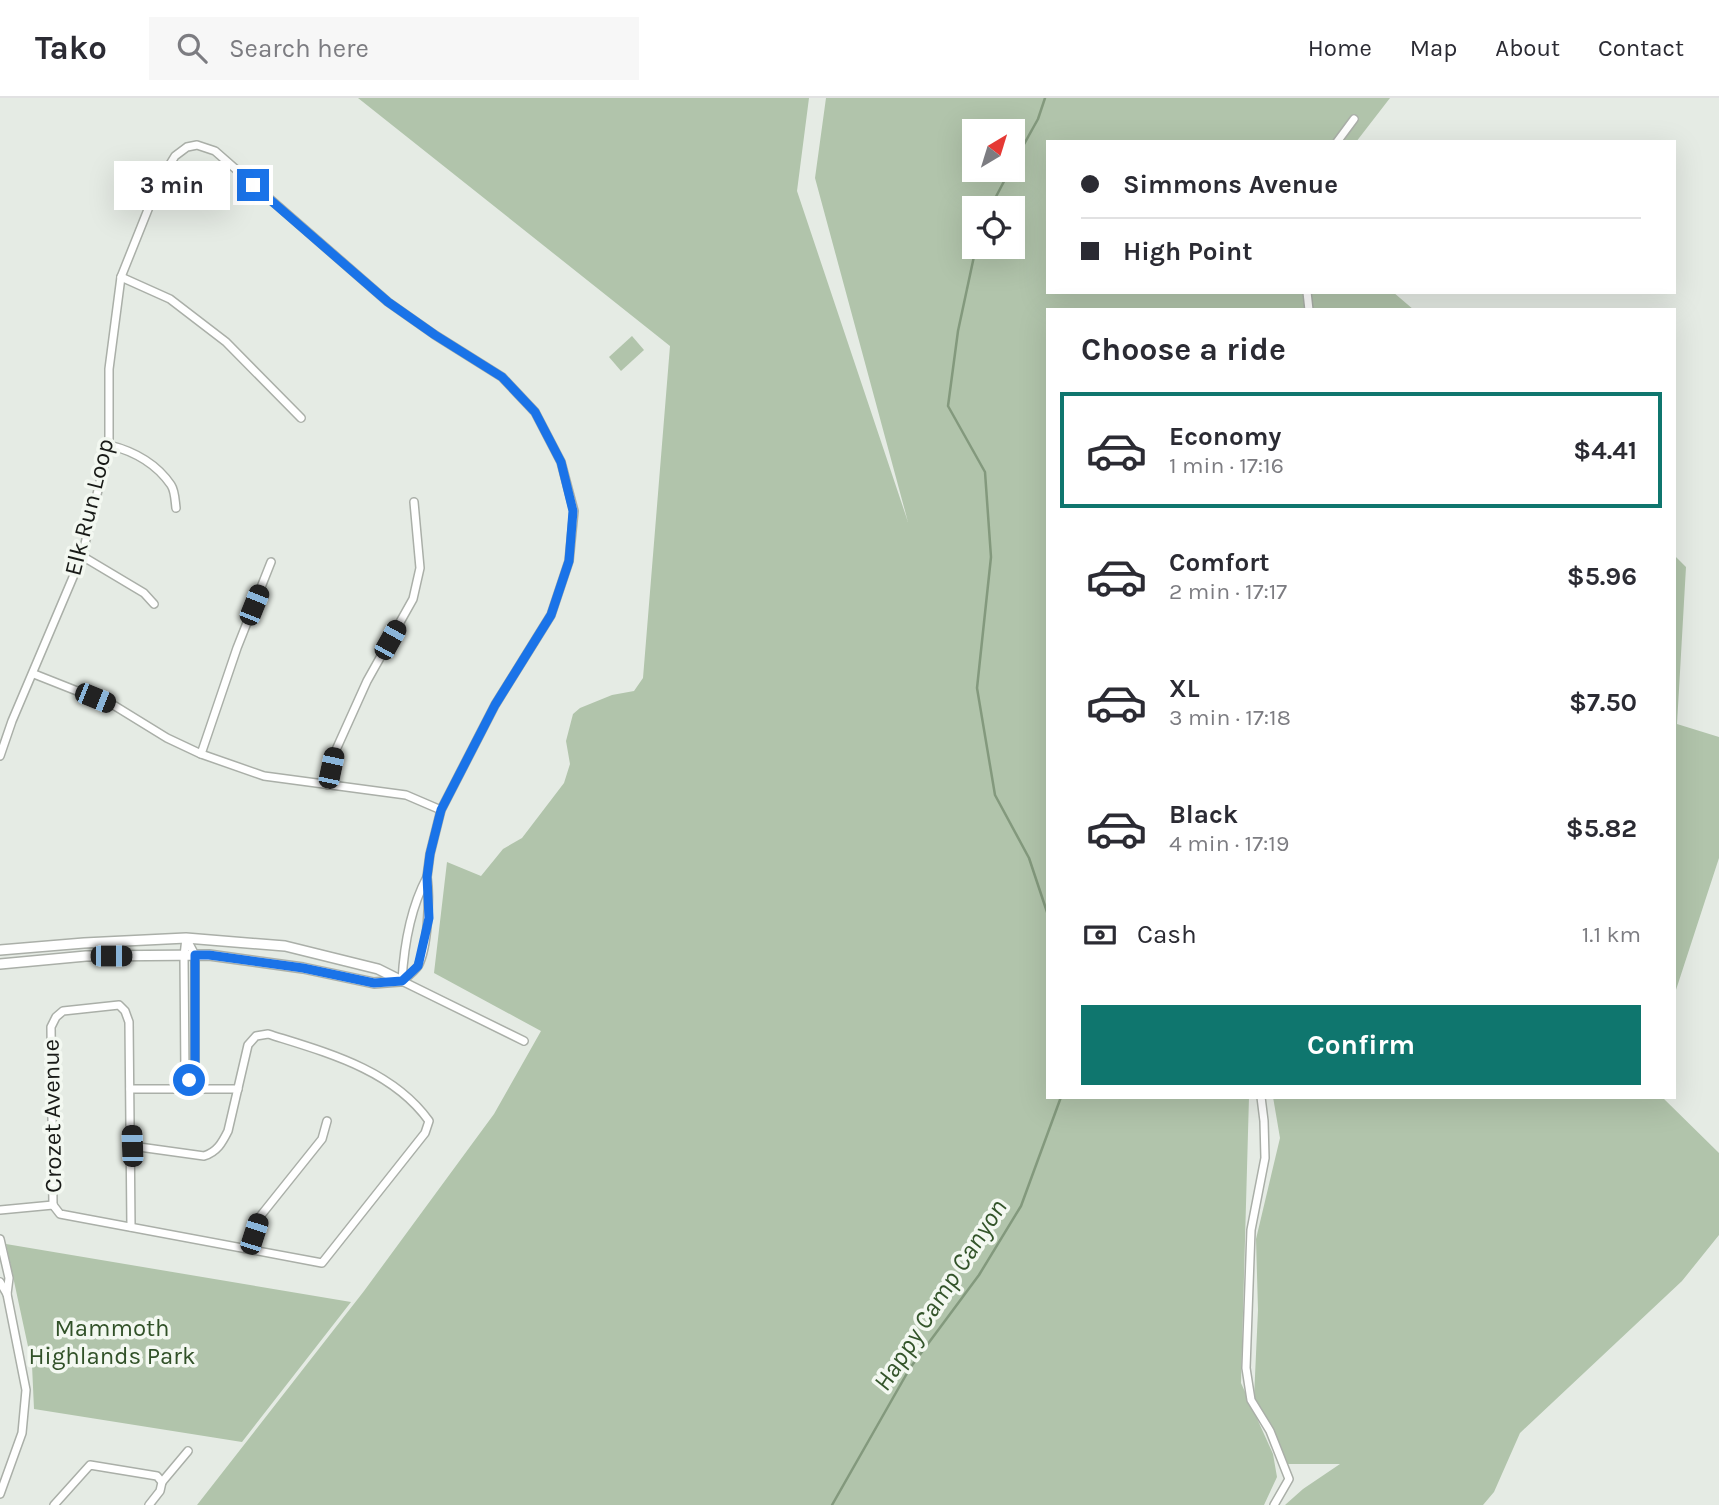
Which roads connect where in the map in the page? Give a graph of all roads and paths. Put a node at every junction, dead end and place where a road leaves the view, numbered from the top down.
1 (1354, 119) dead end
2 (1338, 140) edge
3 (121, 276) junction
4 (301, 418) dead end
5 (109, 444) junction
6 (414, 502) dead end
7 (176, 508) dead end
8 (82, 556) junction
9 (271, 562) dead end
10 (154, 604) dead end
11 (34, 674) junction
12 (201, 754) junction
13 (0, 756) edge
14 (328, 785) junction
15 (441, 810) junction
16 (427, 877) junction
17 (414, 907) junction
18 (428, 909) junction
19 (186, 938) junction
20 (0, 950) edge
21 (195, 955) junction
22 (184, 956) junction
23 (0, 964) edge
24 (402, 981) junction
25 (524, 1041) dead end
26 (189, 1085) junction
27 (130, 1089) junction
28 (239, 1089) junction
29 (1261, 1099) edge
30 (327, 1121) dead end
31 (132, 1146) junction
32 (53, 1205) junction
33 (0, 1210) edge
34 (131, 1227) junction
35 (0, 1239) edge
36 (249, 1249) junction
37 (0, 1282) edge
38 (3, 1294) edge
39 (0, 1301) edge
40 (188, 1451) dead end
41 (162, 1482) junction
42 (0, 1494) edge
43 (54, 1505) edge
44 (149, 1505) edge
45 (1274, 1505) edge

1 - 2 street
3 - 4 street
3 - 5 street, Elk Run Loop
3 - 15 street, Elk Run Loop
5 - 7 street
5 - 8 street, Elk Run Loop
6 - 14 street
8 - 10 street
8 - 11 street, Elk Run Loop
9 - 12 street
11 - 12 street
11 - 13 street, Elk Run Loop
12 - 14 street
14 - 15 street
15 - 16 street
16 - 17 street
16 - 18 street
17 - 18 street
17 - 24 street
18 - 24 street
19 - 20 street
19 - 21 street
19 - 22 street
19 - 24 street
21 - 22 street
21 - 24 street
21 - 26 street
22 - 23 street
22 - 26 street
24 - 25 street
26 - 27 street
26 - 28 street
27 - 31 street
27 - 32 street, Crozet Avenue
28 - 31 street
28 - 36 street
29 - 45 street
30 - 36 street
31 - 34 street
32 - 33 street
32 - 34 street
34 - 36 street
35 - 38 street
37 - 38 street
38 - 39 street
38 - 42 street
40 - 41 street
41 - 43 street
41 - 44 street

